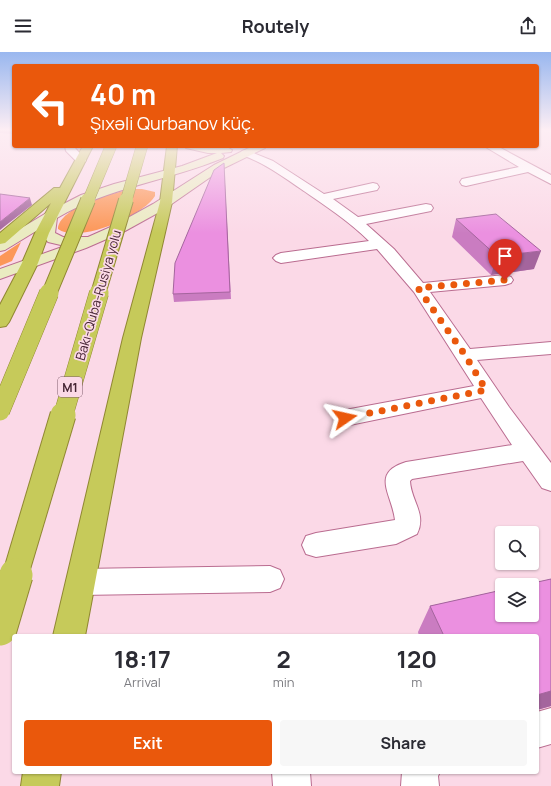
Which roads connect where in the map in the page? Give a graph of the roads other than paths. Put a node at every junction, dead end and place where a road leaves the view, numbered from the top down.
1 (78, 164) edge
2 (103, 164) edge
3 (137, 164) edge
4 (170, 164) edge
5 (198, 164) edge
6 (222, 164) edge
7 (272, 164) edge
8 (522, 164) edge
9 (529, 168) junction
10 (169, 173) junction
11 (70, 178) junction
12 (551, 180) edge
13 (466, 182) dead end
14 (373, 187) dead end
15 (108, 190) junction
16 (322, 198) junction
17 (166, 202) junction
18 (426, 208) dead end
19 (50, 218) junction
20 (355, 222) junction
21 (120, 228) junction
22 (0, 240) edge
23 (380, 244) junction
24 (0, 247) edge
25 (281, 258) dead end
26 (30, 263) junction
27 (0, 274) edge
28 (505, 280) dead end
29 (418, 288) junction
30 (0, 322) edge
31 (551, 348) edge
32 (465, 355) junction
33 (486, 390) junction
34 (0, 411) edge
35 (345, 418) dead end
36 (530, 452) junction
37 (551, 481) edge
38 (316, 545) dead end
39 (270, 579) dead end
40 (80, 582) junction
41 (0, 629) edge
42 (69, 634) edge
43 (551, 726) edge
44 (539, 729) edge
45 (42, 774) edge
46 (291, 774) edge
47 (420, 774) edge
48 (40, 786) edge
49 (292, 786) edge
50 (420, 786) edge

1 - 11 highway
2 - 34 highway, bridge
3 - 41 highway, Bakı-Quba-Rusiya yolu / M1, bridge
4 - 10 highway
5 - 10 main road
6 - 17 main road
7 - 16 street
8 - 9 street
9 - 12 street
9 - 13 street
10 - 15 main road
10 - 17 highway
11 - 19 highway
11 - 22 highway
14 - 16 street
15 - 17 main road
15 - 19 main road
16 - 20 street
17 - 21 main road
17 - 40 highway
18 - 20 street
19 - 21 main road
19 - 24 main road
19 - 26 highway
20 - 23 street
21 - 26 main road
23 - 25 street
23 - 29 street
26 - 27 main road
26 - 30 highway
28 - 29 street
29 - 32 street
31 - 32 street
32 - 33 street
33 - 35 street
33 - 36 street
36 - 37 street
36 - 38 street
39 - 40 street
40 - 42 highway
43 - 44 street
45 - 48 highway
46 - 49 street
47 - 50 street

